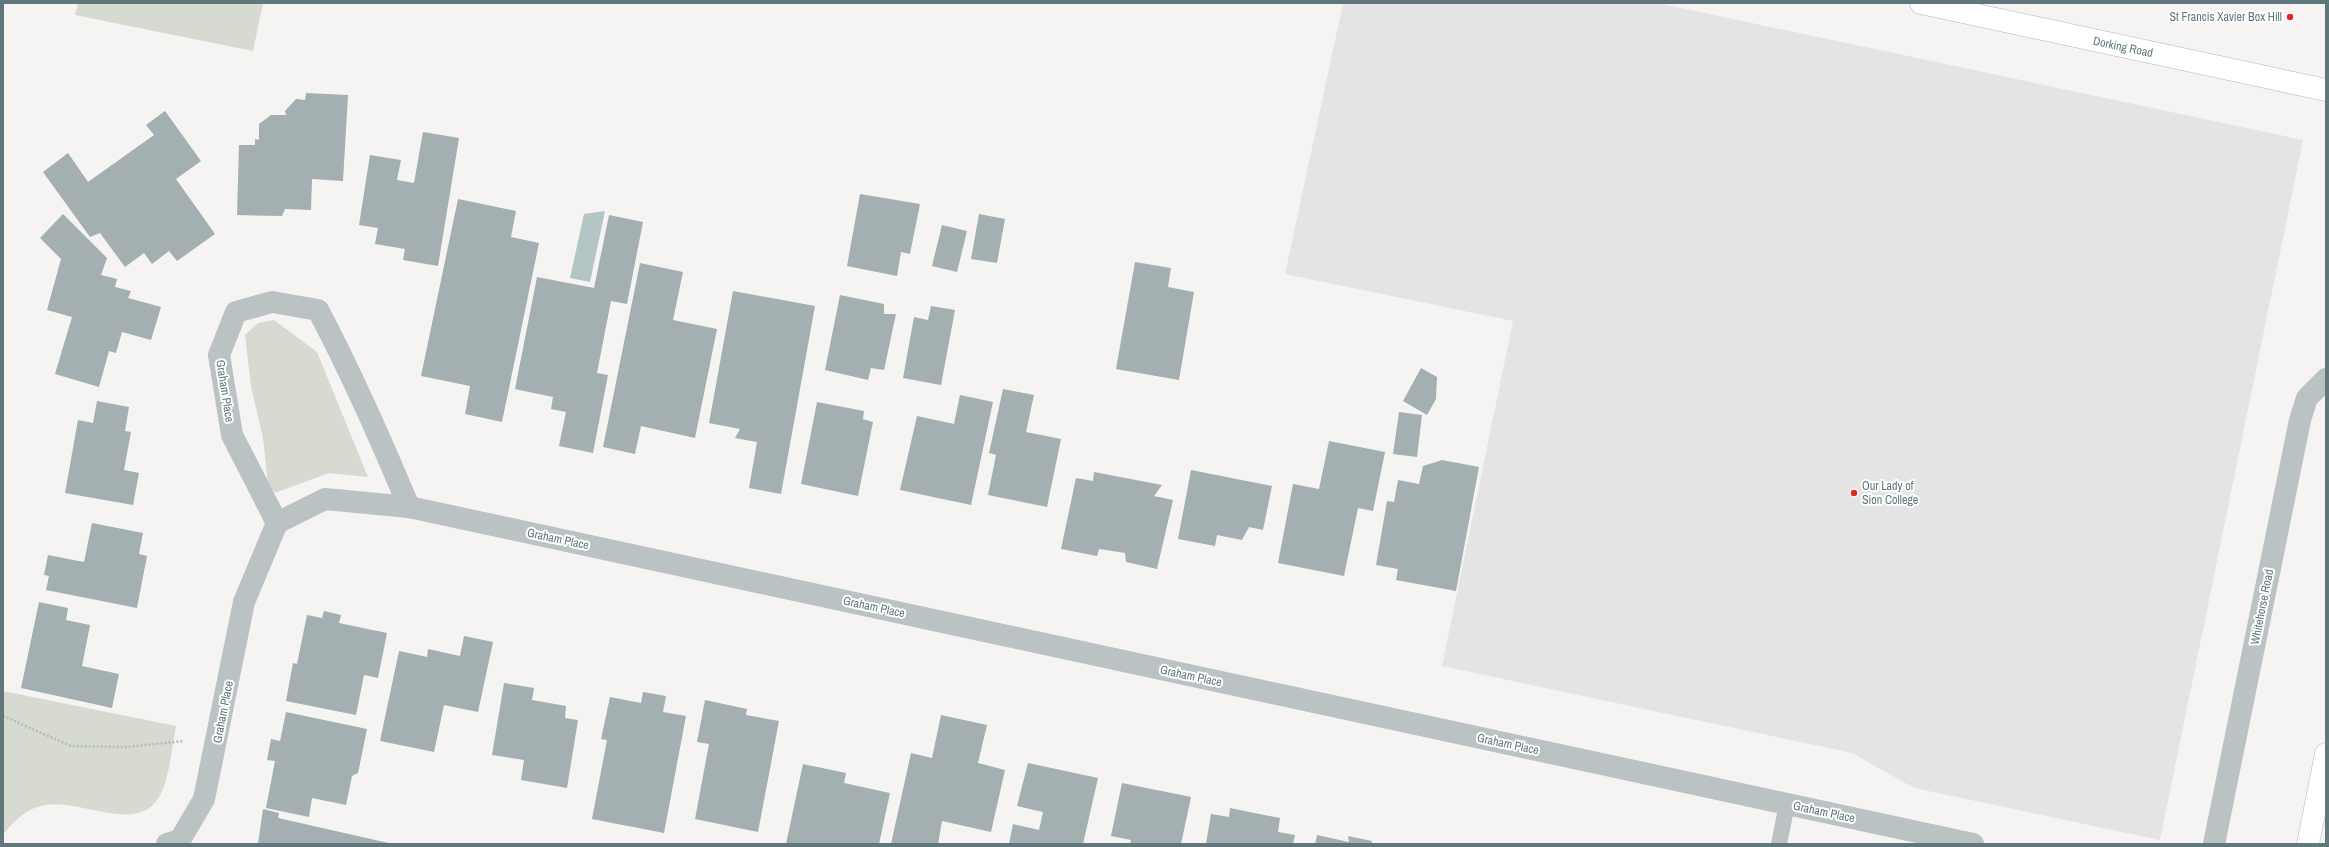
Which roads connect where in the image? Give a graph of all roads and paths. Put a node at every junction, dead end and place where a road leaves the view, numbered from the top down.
1 (1921, 3) edge
2 (2326, 90) edge
3 (2326, 379) edge
4 (409, 507) junction
5 (277, 523) junction
6 (4, 717) edge
7 (3, 722) edge
8 (218, 738) junction
9 (2326, 754) edge
10 (1787, 804) junction
11 (167, 844) edge
12 (1779, 844) edge
13 (1973, 844) edge
14 (2214, 844) edge
15 (2308, 844) edge

1 - 2 main road, Dorking Road
3 - 14 street, Whitehorse Road
4 - 5 street, Graham Place
4 - 5 street, Graham Place
4 - 10 street, Graham Place
5 - 8 street, Graham Place
6 - 7 path
6 - 8 path
8 - 11 street, Graham Place
9 - 15 main road
10 - 12 lane
10 - 13 street, Graham Place

